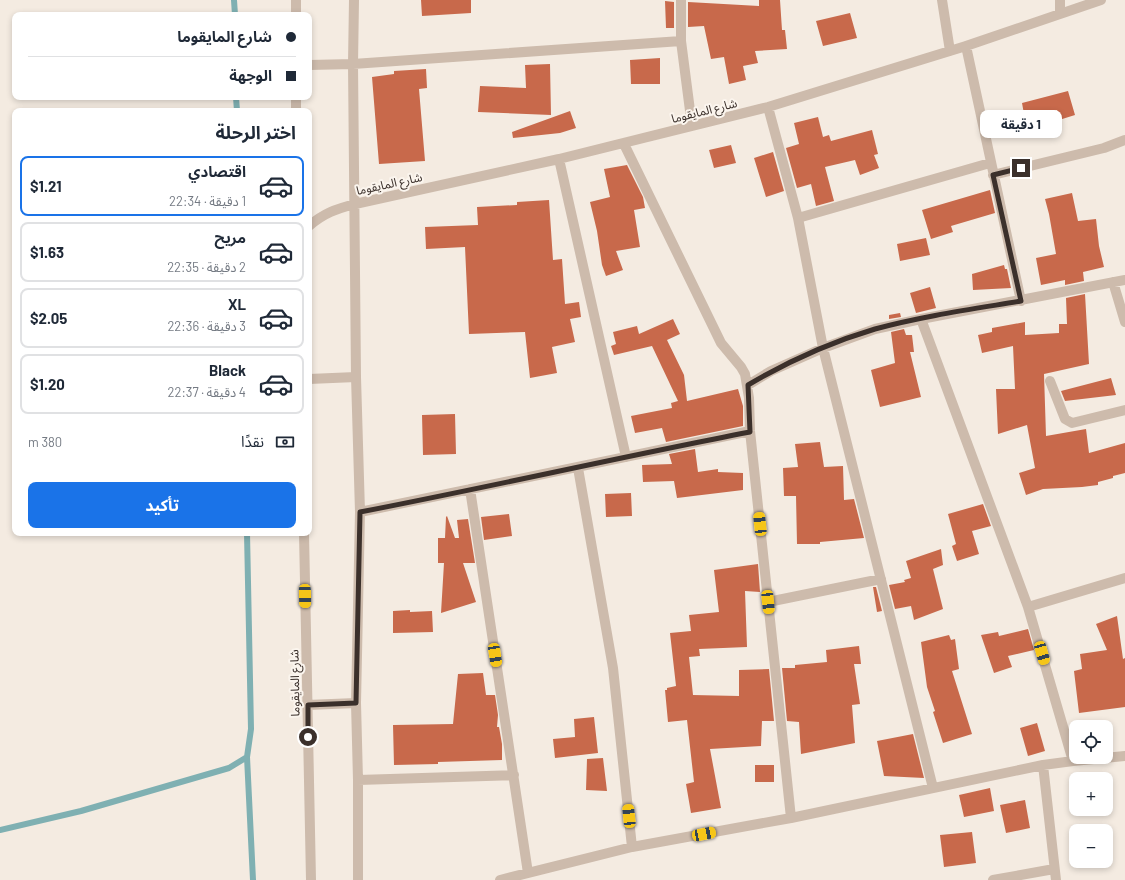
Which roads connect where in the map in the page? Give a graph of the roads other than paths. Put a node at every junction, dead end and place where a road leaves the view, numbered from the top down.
1 (296, 0) edge
2 (354, 0) edge
3 (681, 0) edge
4 (942, 0) edge
5 (1060, 0) edge
6 (1101, 0) edge
7 (296, 12) edge
8 (1060, 13) junction
9 (681, 41) junction
10 (966, 46) junction
11 (950, 51) junction
12 (353, 64) junction
13 (312, 65) edge
14 (768, 107) junction
15 (692, 126) junction
16 (1125, 140) edge
17 (624, 144) junction
18 (559, 159) junction
19 (990, 163) junction
20 (993, 175) junction
21 (355, 204) junction
22 (798, 218) junction
23 (312, 223) edge
24 (1125, 280) edge
25 (1113, 282) junction
26 (1021, 301) junction
27 (921, 319) junction
28 (1125, 322) edge
29 (823, 348) junction
30 (356, 377) junction
31 (312, 379) edge
32 (1050, 381) dead end
33 (748, 385) junction
34 (1125, 410) edge
35 (750, 432) junction
36 (626, 457) junction
37 (578, 468) junction
38 (470, 489) junction
39 (360, 512) junction
40 (304, 536) edge
41 (1125, 578) edge
42 (881, 579) junction
43 (768, 602) junction
44 (1028, 607) junction
45 (356, 703) junction
46 (308, 705) junction
47 (1069, 747) edge
48 (1125, 756) edge
49 (1113, 757) edge
50 (1069, 762) edge
51 (1043, 765) junction
52 (514, 775) junction
53 (358, 780) junction
54 (932, 788) junction
55 (791, 818) junction
56 (632, 847) junction
57 (1054, 869) junction
58 (528, 874) junction
59 (311, 880) edge
60 (358, 880) edge
61 (500, 880) edge
62 (993, 880) edge
63 (1056, 880) edge

1 - 7 street
2 - 12 street
3 - 9 street
4 - 11 street
5 - 8 street
6 - 8 street, شارع المايقوما
8 - 10 street, شارع المايقوما
9 - 12 street
9 - 15 street
10 - 11 street, شارع المايقوما
10 - 19 street
11 - 14 street, شارع المايقوما
12 - 13 street
12 - 21 street
14 - 15 street, شارع المايقوما
14 - 22 street
15 - 17 street, شارع المايقوما
16 - 20 street
17 - 18 street, شارع المايقوما
17 - 33 street
18 - 21 street, شارع المايقوما
18 - 36 street
19 - 20 street
19 - 22 street
20 - 26 street
21 - 23 street, شارع المايقوما
21 - 30 street
22 - 29 street
24 - 25 street
25 - 26 street
25 - 28 street
26 - 27 street
27 - 29 street
27 - 44 street
29 - 33 street
29 - 42 street
30 - 31 street
30 - 39 street
32 - 34 street
33 - 35 street
35 - 36 street
35 - 43 street
36 - 37 street
37 - 38 street
37 - 56 street
38 - 39 street
38 - 52 street
39 - 45 street
40 - 46 street, شارع المايقوما
41 - 44 street
42 - 43 street
42 - 54 street
43 - 55 street
44 - 47 street
45 - 46 street
45 - 53 street
46 - 59 street, شارع المايقوما
48 - 49 street
50 - 51 street
51 - 54 street
51 - 57 street
52 - 53 street
52 - 58 street
53 - 60 street
54 - 55 street
55 - 56 street
56 - 58 street
57 - 62 street
57 - 63 street
58 - 61 street

